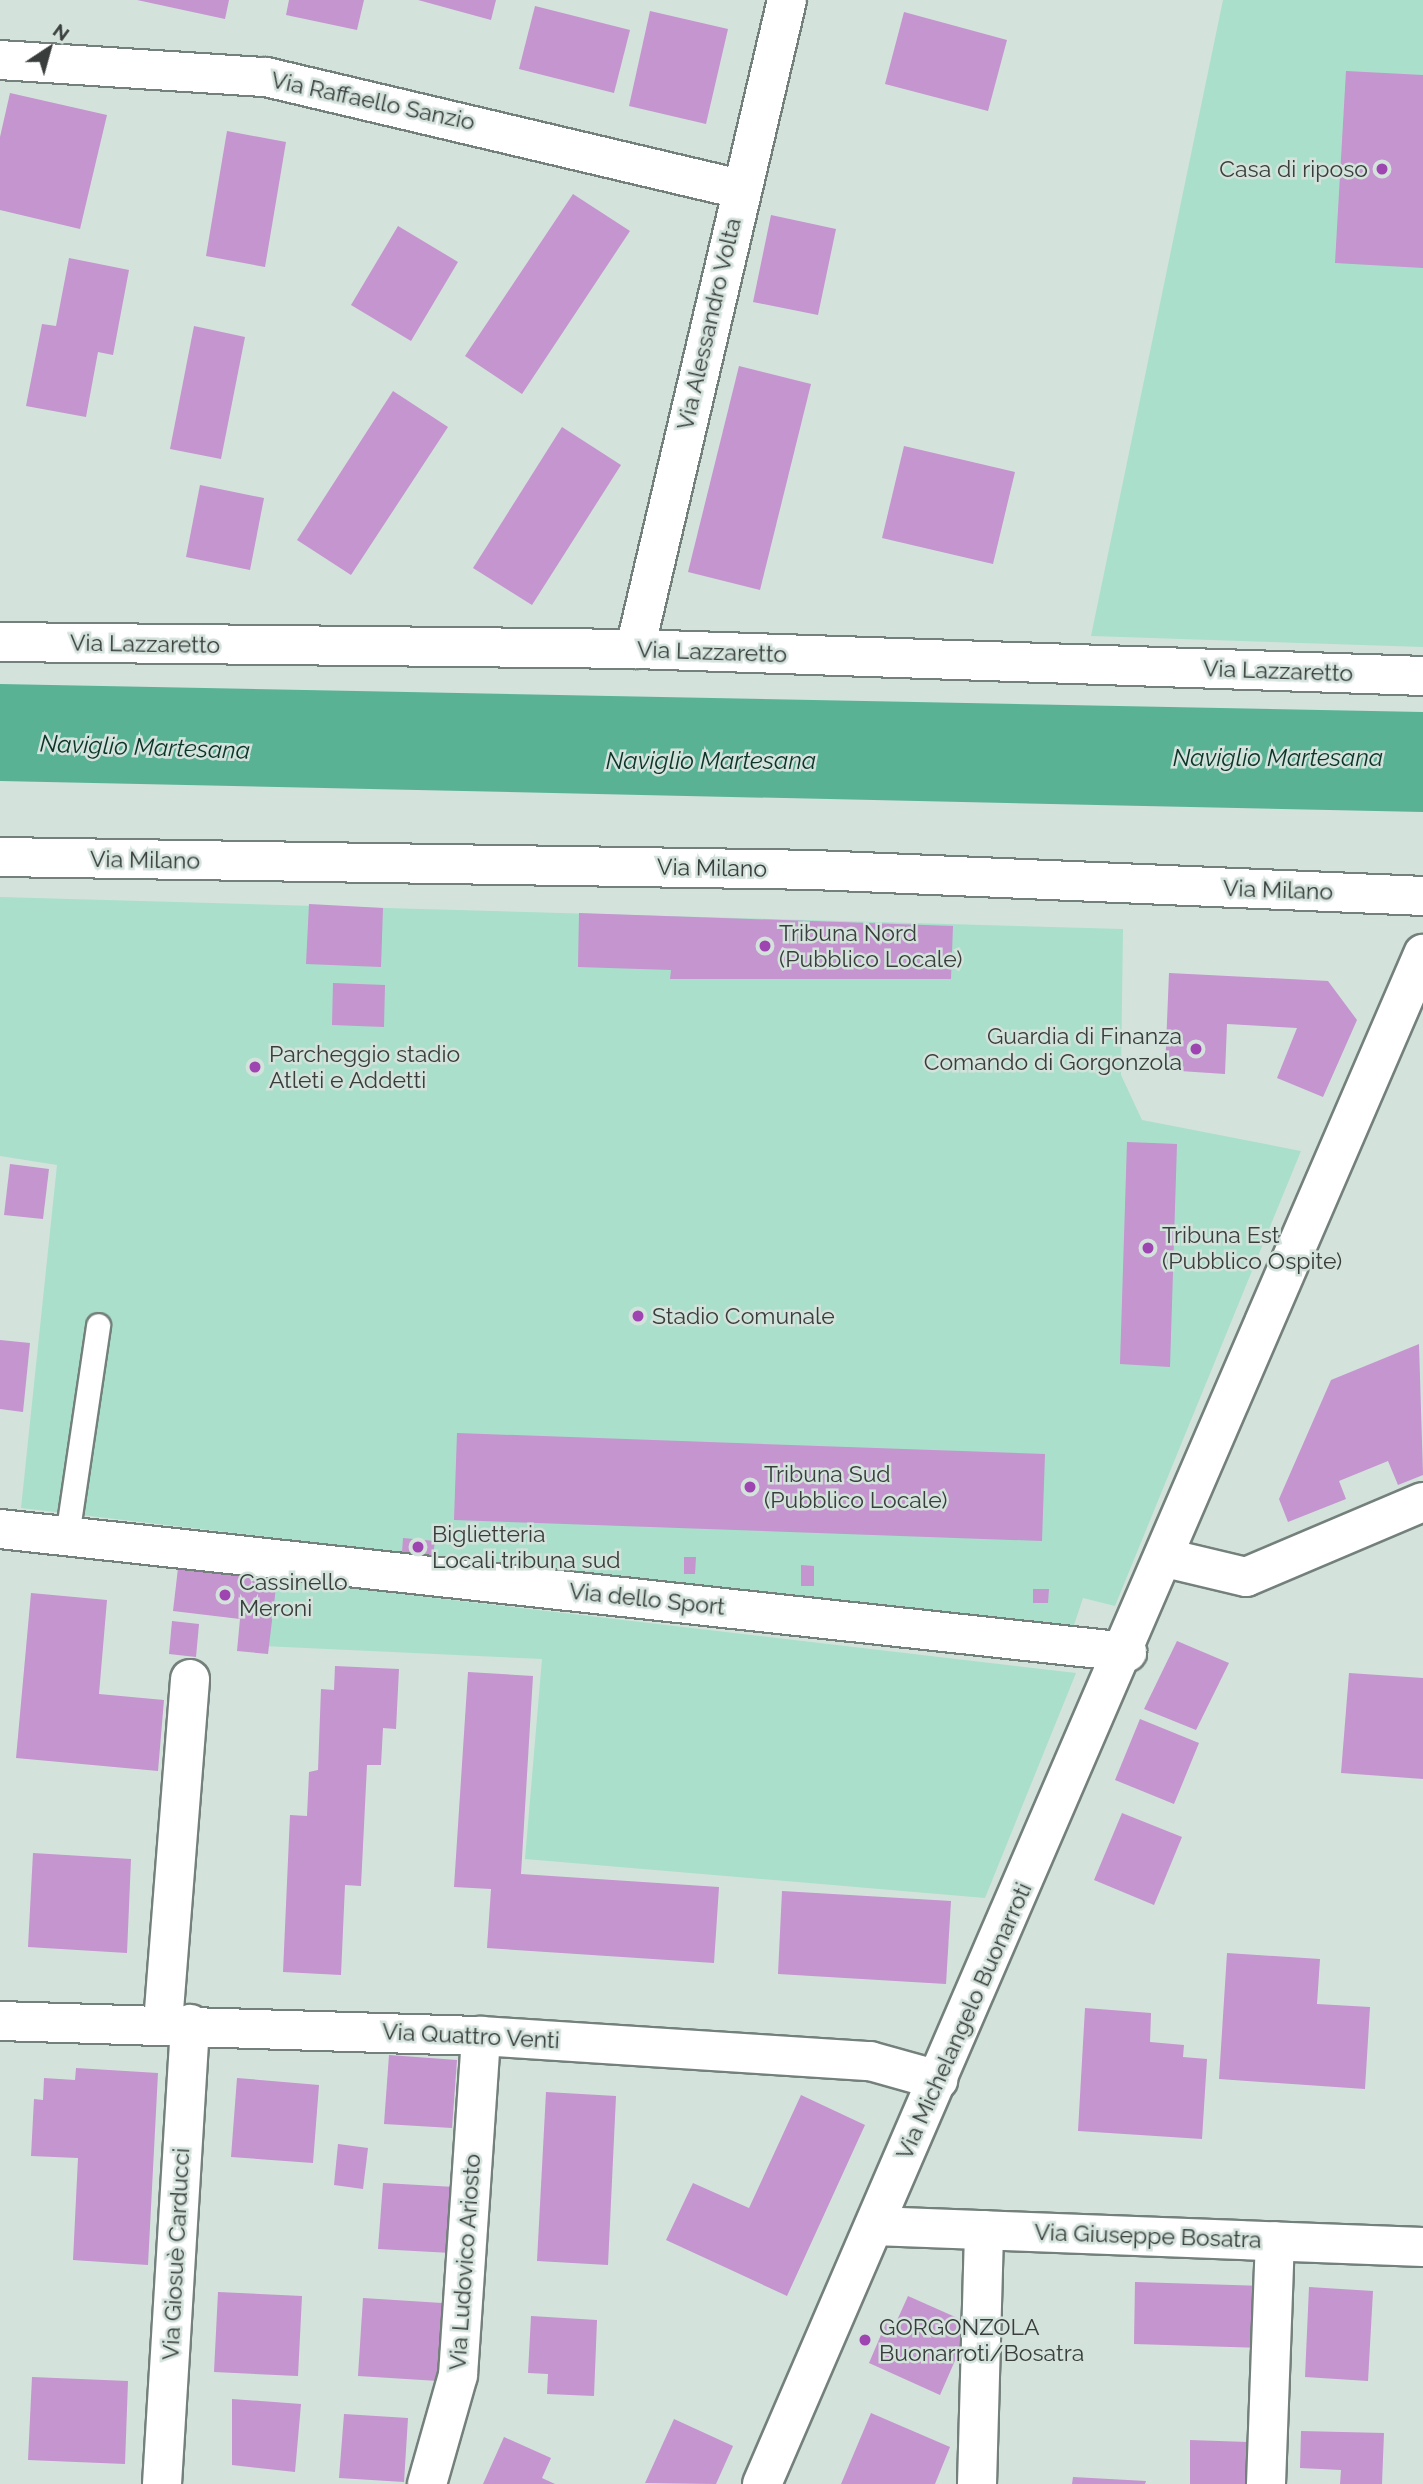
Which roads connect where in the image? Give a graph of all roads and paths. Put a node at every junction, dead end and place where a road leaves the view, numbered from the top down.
1 (788, 0) edge
2 (0, 60) edge
3 (740, 189) junction
4 (0, 642) edge
5 (635, 649) junction
6 (1423, 676) edge
7 (0, 856) edge
8 (1423, 896) edge
9 (1423, 954) edge
10 (99, 1325) dead end
11 (1423, 1503) edge
12 (0, 1529) edge
13 (67, 1536) junction
14 (1166, 1558) junction
15 (1127, 1652) junction
16 (190, 1679) dead end
17 (0, 2021) edge
18 (176, 2024) junction
19 (481, 2036) junction
20 (938, 2080) junction
21 (874, 2226) junction
22 (984, 2230) junction
23 (1275, 2241) junction
24 (1423, 2246) edge
25 (162, 2484) edge
26 (427, 2484) edge
27 (762, 2484) edge
28 (977, 2484) edge
29 (1266, 2484) edge

1 - 3 street, Via Alessandro Volta
2 - 3 street, Via Raffaello Sanzio
3 - 5 street, Via Alessandro Volta
4 - 5 street, Via Lazzaretto
5 - 6 street, Via Lazzaretto
7 - 8 street, Via Milano
9 - 14 street, Via Michelangelo Buonarroti
10 - 13 lane
11 - 14 street
12 - 13 street, Via dello Sport
13 - 15 street, Via dello Sport
14 - 15 street, Via Michelangelo Buonarroti
15 - 20 street, Via Michelangelo Buonarroti
16 - 18 street, Via Giosuè Carducci
17 - 18 street, Via Quattro Venti
18 - 19 street, Via Quattro Venti
18 - 25 street, Via Giosuè Carducci
19 - 20 street, Via Quattro Venti
19 - 26 street, Via Ludovico Ariosto
20 - 21 street, Via Michelangelo Buonarroti
21 - 22 street, Via Giuseppe Bosatra
21 - 27 street, Via Michelangelo Buonarroti
22 - 23 street, Via Giuseppe Bosatra
22 - 28 street
23 - 24 street, Via Giuseppe Bosatra
23 - 29 street

